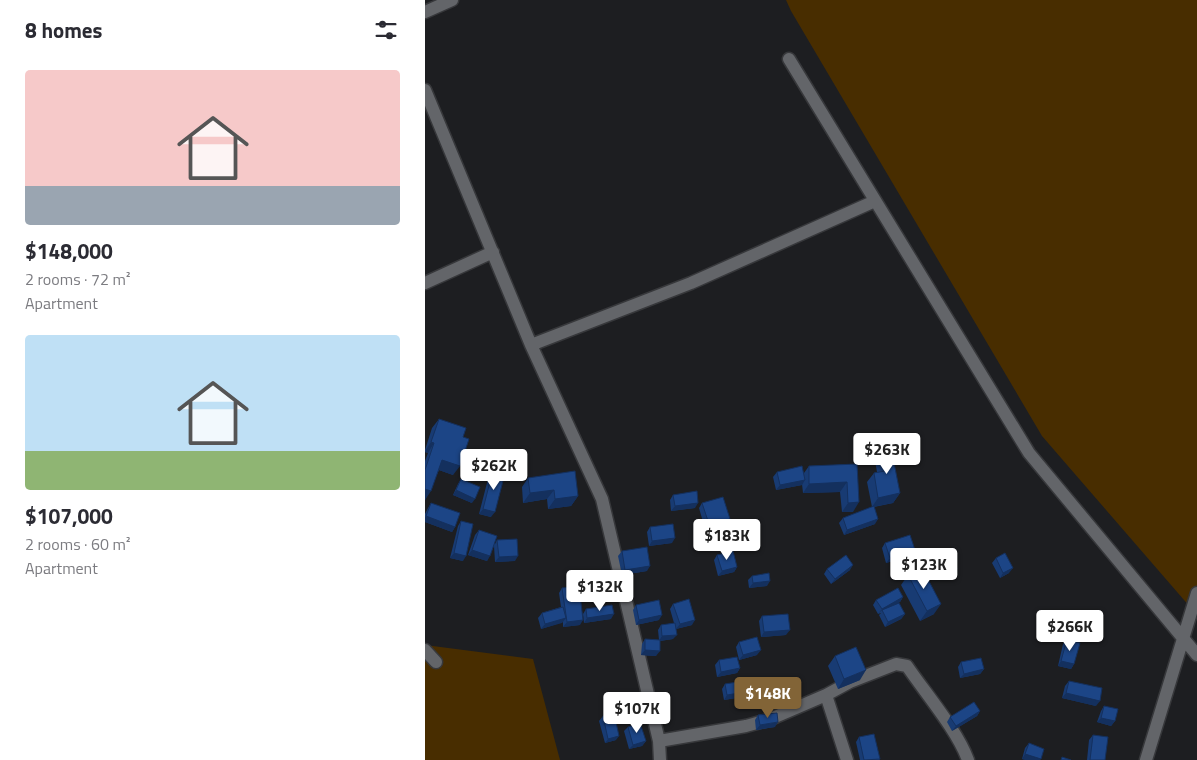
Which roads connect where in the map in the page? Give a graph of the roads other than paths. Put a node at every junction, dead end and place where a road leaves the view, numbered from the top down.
1 (452, 0) edge
2 (425, 12) edge
3 (789, 60) dead end
4 (425, 90) edge
5 (875, 202) junction
6 (493, 252) junction
7 (425, 283) edge
8 (531, 345) junction
9 (1197, 593) edge
10 (1183, 638) junction
11 (425, 650) edge
12 (1197, 655) edge
13 (436, 662) dead end
14 (826, 695) junction
15 (659, 741) junction
16 (659, 760) edge
17 (847, 760) edge
18 (968, 760) edge
19 (1146, 760) edge

1 - 2 street
3 - 5 street
4 - 6 street
5 - 8 street
5 - 10 street
6 - 7 street
6 - 8 street
8 - 15 street
9 - 10 street
10 - 12 street
10 - 19 street
11 - 13 street
14 - 15 street
14 - 17 street
14 - 18 street
15 - 16 street

